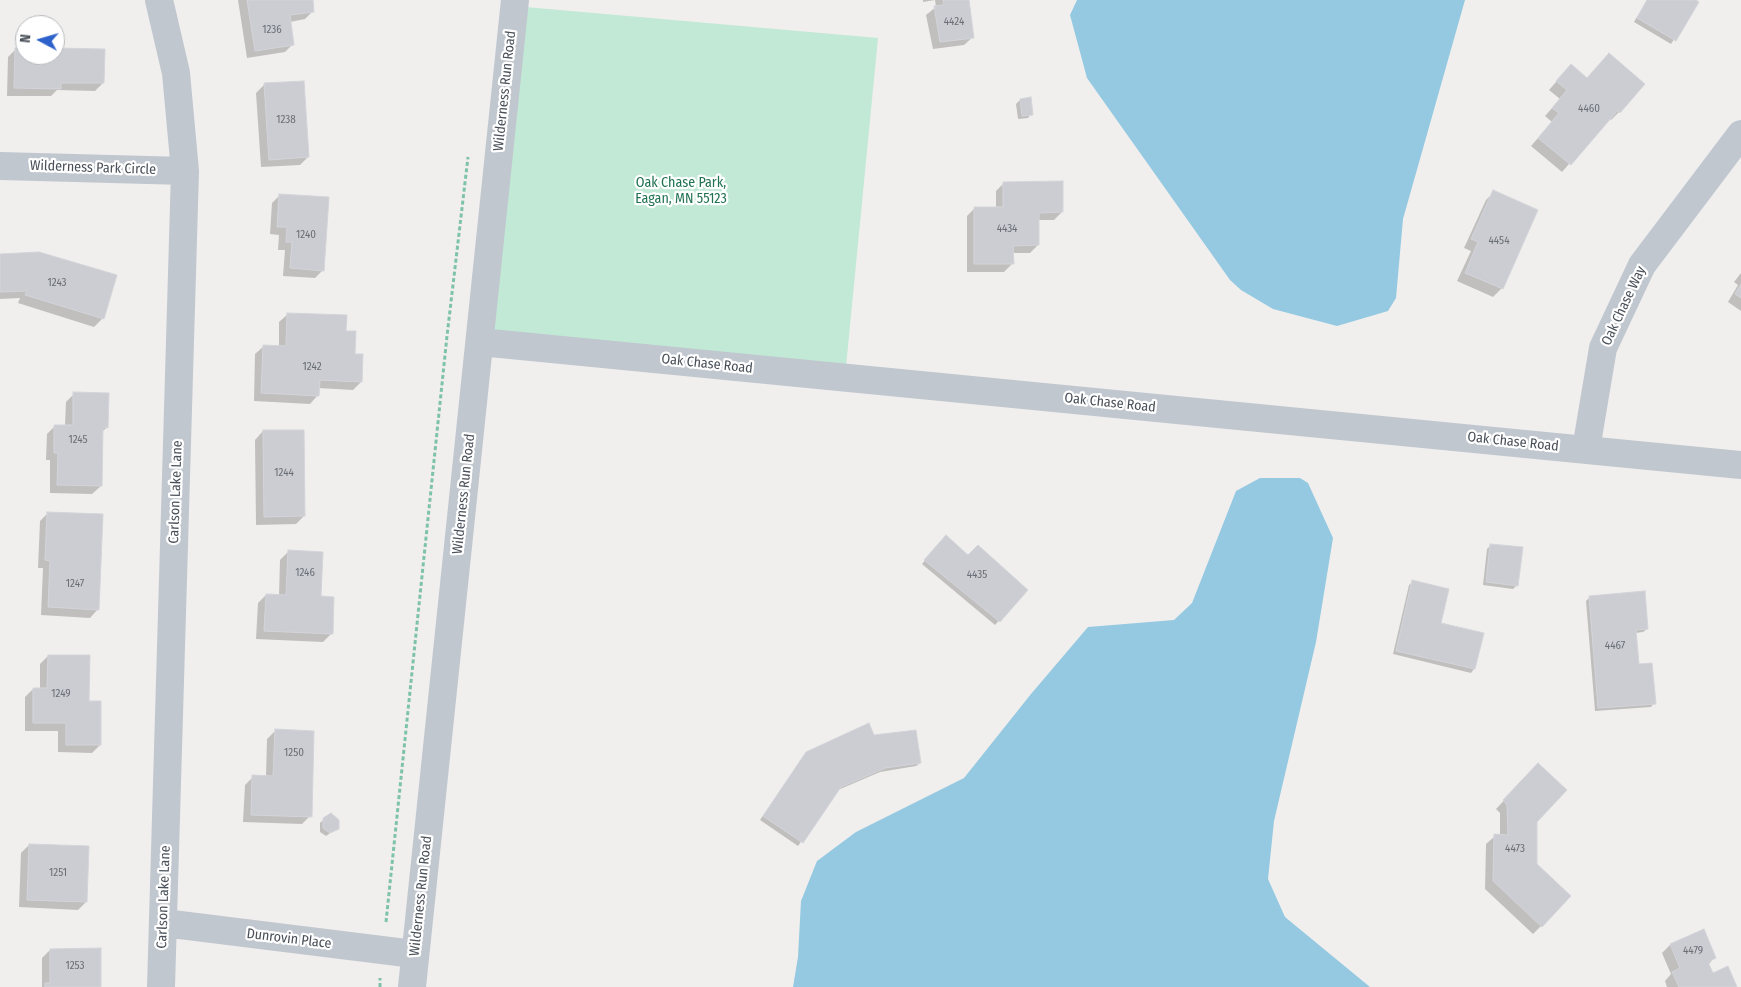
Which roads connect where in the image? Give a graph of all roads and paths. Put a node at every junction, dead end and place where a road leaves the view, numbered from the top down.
1 (159, 0) edge
2 (515, 0) edge
3 (1741, 134) edge
4 (469, 148) dead end
5 (0, 166) edge
6 (185, 171) junction
7 (480, 342) junction
8 (1586, 449) junction
9 (1741, 465) edge
10 (164, 923) junction
11 (383, 950) junction
12 (414, 954) junction
13 (161, 987) edge
14 (380, 987) edge
15 (412, 987) edge

1 - 6 street, Carlson Lake Lane
2 - 7 street, Wilderness Run Road
3 - 8 street, Oak Chase Way
4 - 11 path
5 - 6 street, Wilderness Park Circle
6 - 10 street, Carlson Lake Lane
7 - 8 street, Oak Chase Road
7 - 12 street, Wilderness Run Road
8 - 9 street, Oak Chase Road
10 - 11 street, Dunrovin Place
10 - 13 street, Carlson Lake Lane
11 - 12 street, Dunrovin Place
11 - 14 path
12 - 15 street, Wilderness Run Road

